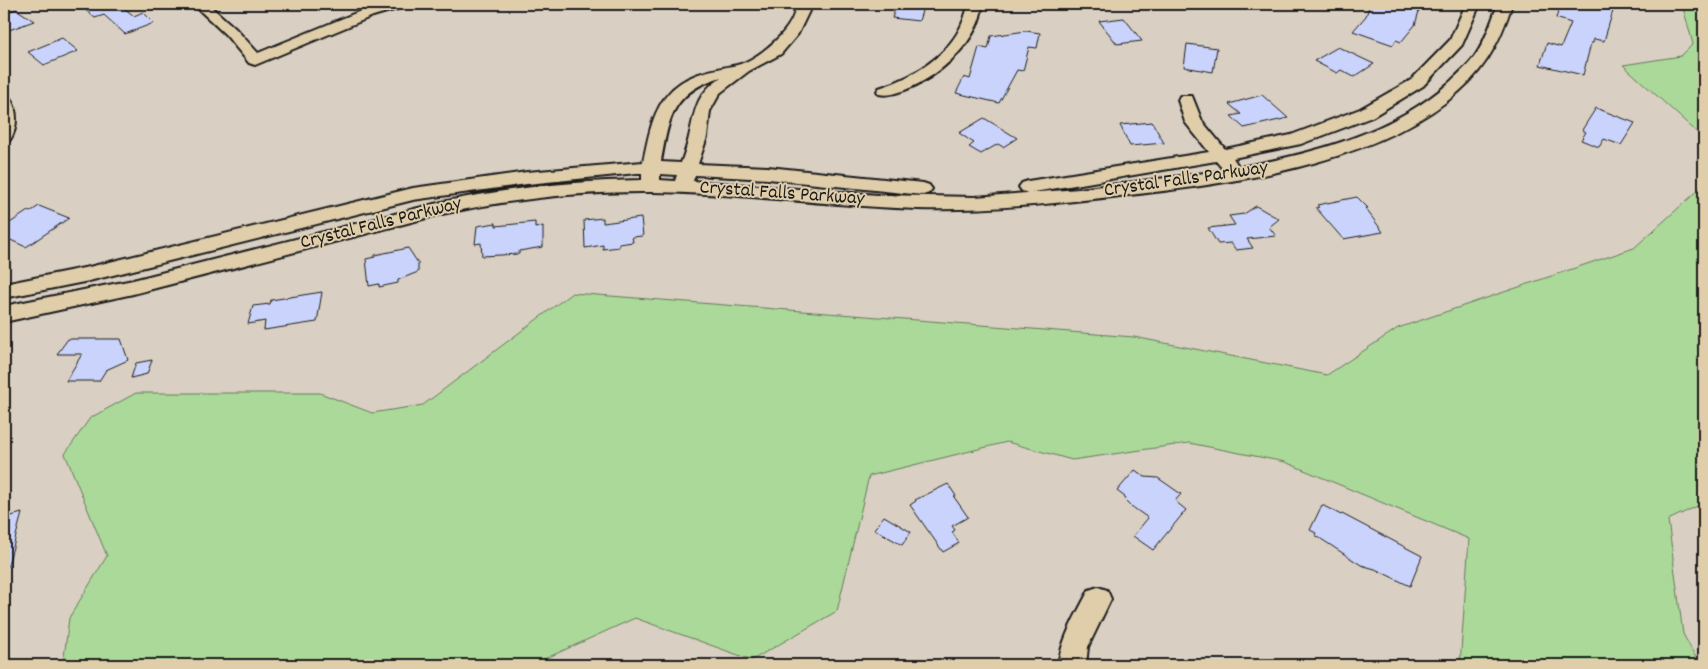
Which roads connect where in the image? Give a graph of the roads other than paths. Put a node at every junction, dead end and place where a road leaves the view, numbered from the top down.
1 (200, 4) edge
2 (399, 4) edge
3 (791, 4) edge
4 (802, 4) edge
5 (975, 4) edge
6 (1473, 4) edge
7 (1505, 4) edge
8 (764, 57) junction
9 (742, 68) junction
10 (884, 91) dead end
11 (1186, 100) dead end
12 (4, 102) edge
13 (4, 136) edge
14 (1220, 155) junction
15 (1239, 175) junction
16 (651, 177) junction
17 (685, 178) junction
18 (328, 214) junction
19 (332, 236) junction
20 (4, 291) edge
21 (4, 314) edge
22 (1098, 599) dead end
23 (1072, 665) edge

1 - 2 street
3 - 8 street
4 - 8 street
5 - 10 street
6 - 14 street, Crystal Falls Parkway
7 - 15 street, Crystal Falls Parkway
8 - 9 street
9 - 16 street
9 - 17 street
11 - 14 street
12 - 13 street
14 - 15 street
14 - 17 street, Crystal Falls Parkway
15 - 17 street, Crystal Falls Parkway
16 - 17 street, Crystal Falls Parkway
16 - 18 street, Crystal Falls Parkway
16 - 19 street, Crystal Falls Parkway
18 - 19 street
18 - 20 street, Crystal Falls Parkway
19 - 21 street, Crystal Falls Parkway
22 - 23 street

